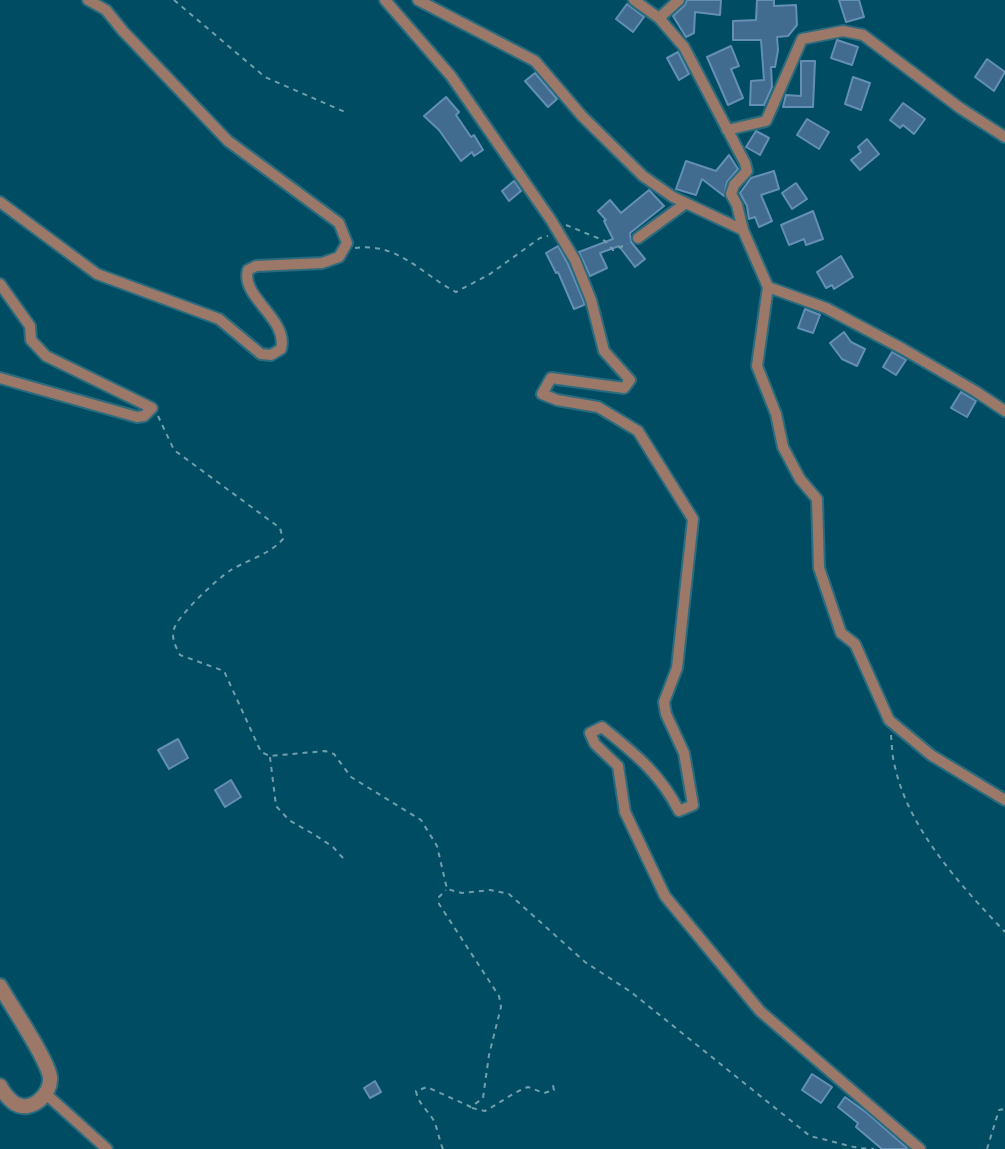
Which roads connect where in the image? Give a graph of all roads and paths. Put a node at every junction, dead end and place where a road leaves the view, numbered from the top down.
1 (88, 0) edge
2 (174, 0) edge
3 (385, 0) edge
4 (418, 0) edge
5 (634, 0) edge
6 (679, 0) edge
7 (659, 18) junction
8 (345, 112) dead end
9 (727, 130) junction
10 (1005, 137) edge
11 (0, 202) edge
12 (687, 203) junction
13 (553, 223) junction
14 (743, 230) junction
15 (559, 234) junction
16 (638, 238) joint
17 (347, 243) junction
18 (0, 284) edge
19 (768, 288) junction
20 (0, 378) edge
21 (152, 408) junction
22 (1005, 411) edge
23 (889, 720) junction
24 (270, 756) junction
25 (1005, 800) edge
26 (343, 858) dead end
27 (447, 889) junction
28 (1005, 932) edge
29 (0, 986) edge
30 (552, 1081) dead end
31 (0, 1086) edge
32 (47, 1095) junction
33 (471, 1107) junction
34 (1005, 1109) edge
35 (107, 1149) edge
36 (443, 1149) edge
37 (874, 1149) edge
38 (920, 1149) edge
39 (987, 1149) edge

1 - 17 street
2 - 8 path
3 - 13 street
4 - 12 street
5 - 7 street
6 - 7 street
7 - 9 street
9 - 10 street
9 - 14 street
11 - 17 street
12 - 14 street
12 - 16 street
13 - 15 street
13 - 16 path
14 - 19 street
15 - 17 path
15 - 38 street
18 - 21 street
19 - 22 street
19 - 23 street
20 - 21 street
21 - 24 path
23 - 25 street
23 - 28 path
24 - 26 path
24 - 27 path
27 - 33 path
27 - 37 path
29 - 32 street
30 - 33 path
31 - 32 street
32 - 35 street
33 - 36 path
34 - 39 path

